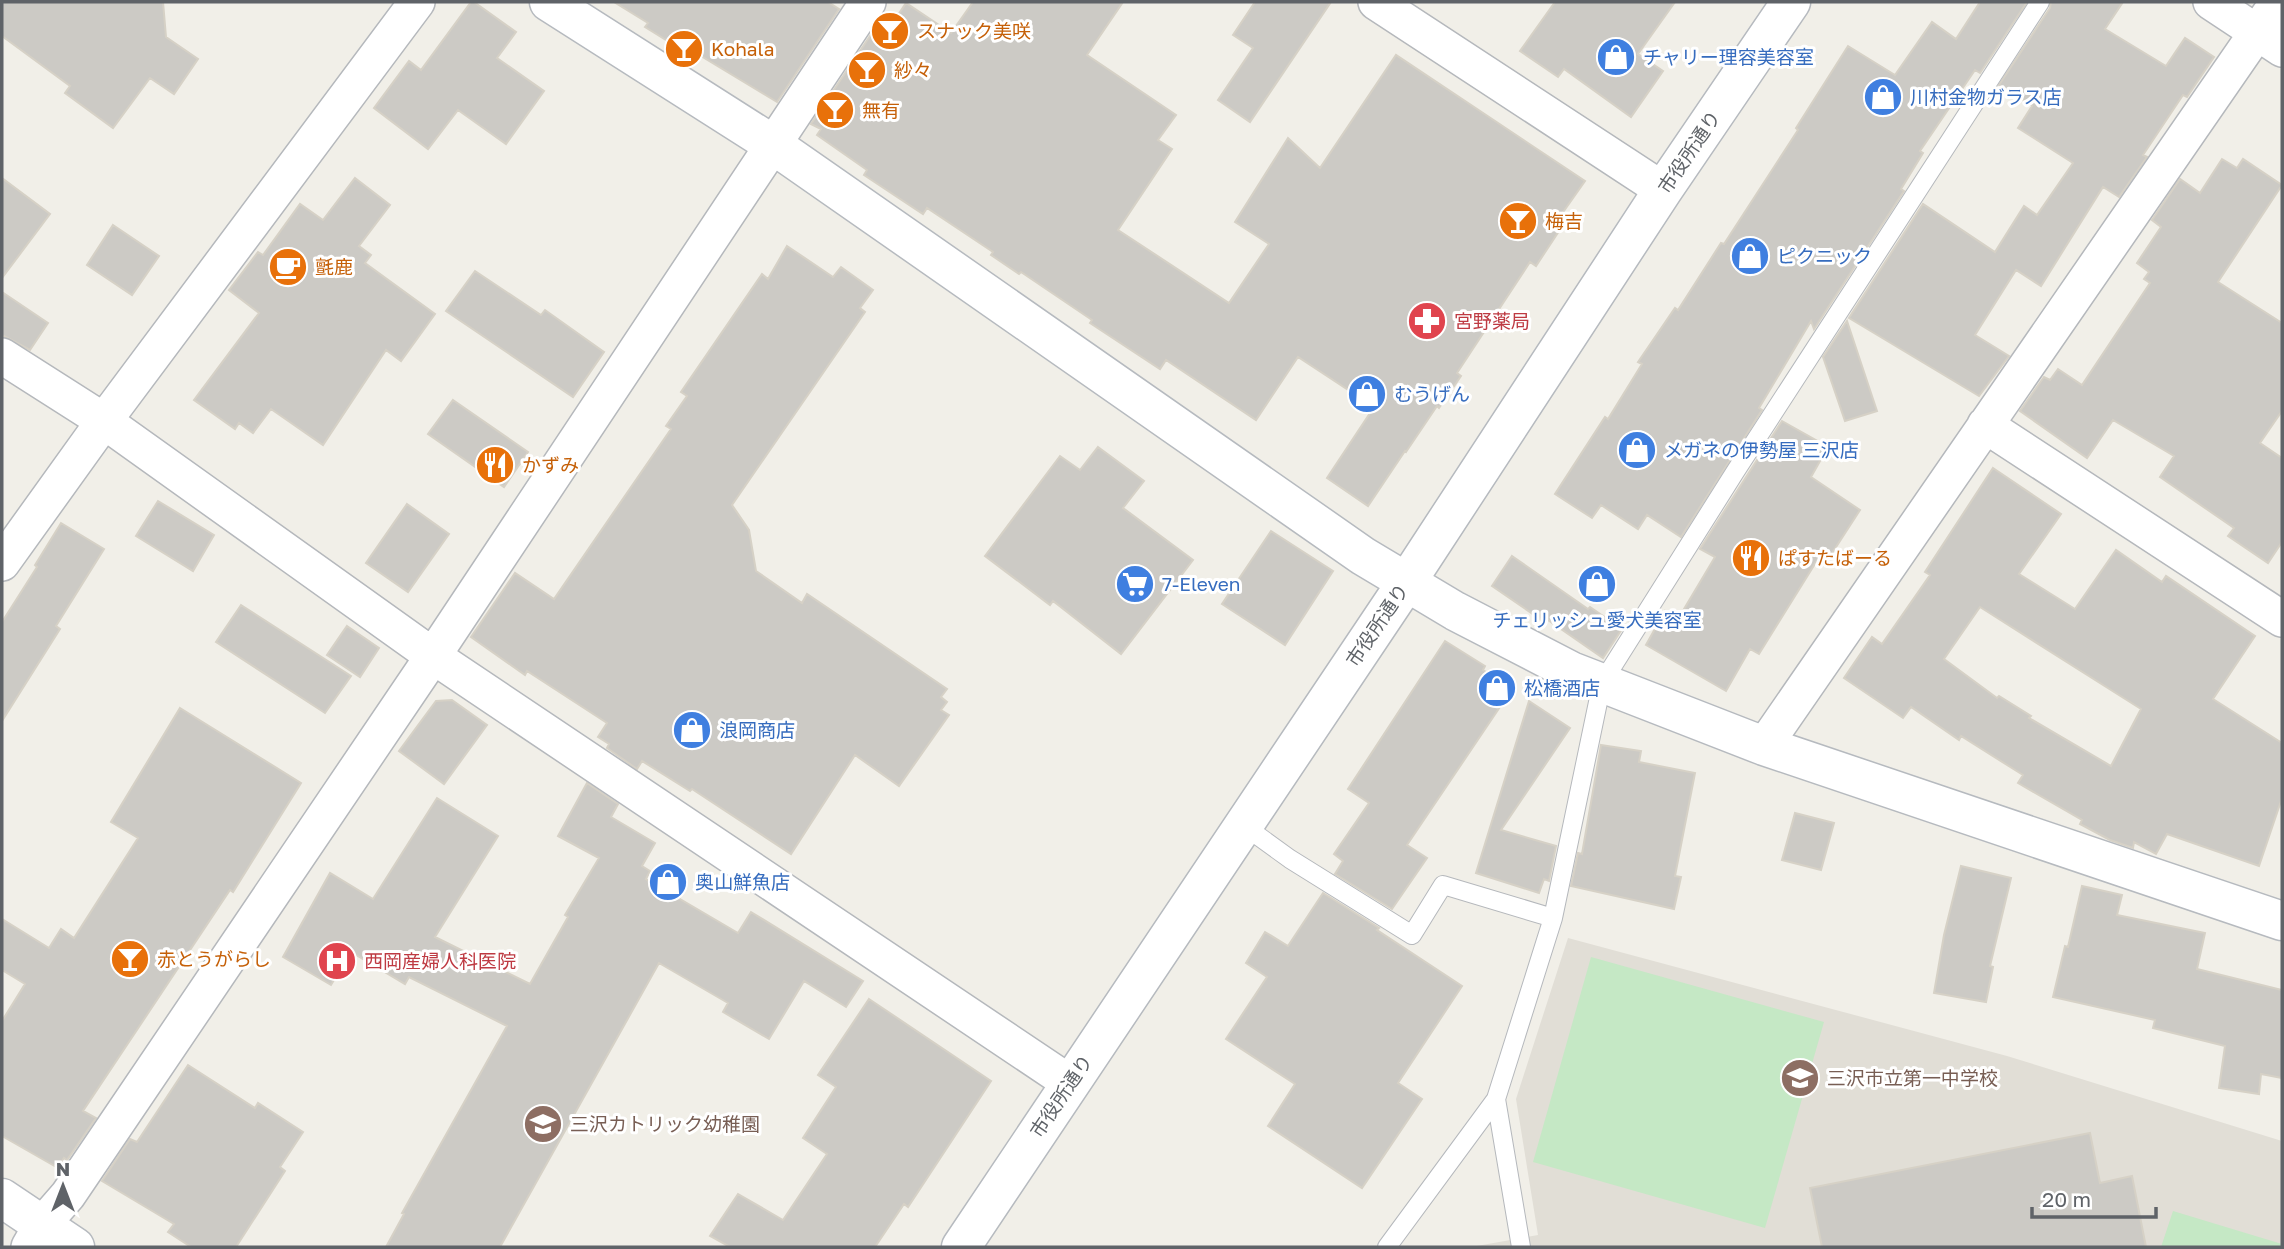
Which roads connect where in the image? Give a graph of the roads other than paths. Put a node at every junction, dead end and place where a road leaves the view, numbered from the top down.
1 (417, 2) edge
2 (549, 2) edge
3 (868, 2) edge
4 (1376, 2) edge
5 (1791, 2) edge
6 (2040, 2) edge
7 (2211, 2) edge
8 (2278, 2) edge
9 (2270, 40) edge
10 (772, 144) junction
11 (1663, 190) junction
12 (2, 356) edge
13 (104, 421) junction
14 (1985, 425) junction
15 (2, 563) edge
16 (1406, 583) junction
17 (2282, 619) edge
18 (433, 656) junction
19 (1602, 683) junction
20 (1764, 746) junction
21 (1243, 825) junction
22 (1553, 918) junction
23 (2282, 921) edge
24 (1070, 1083) junction
25 (1496, 1099) junction
26 (2, 1198) edge
27 (35, 1237) edge
28 (75, 1247) edge
29 (961, 1247) edge
30 (1387, 1247) edge
31 (1521, 1247) edge

1 - 13 street
2 - 10 street
3 - 10 street
4 - 11 street
5 - 11 street, 市役所通り
6 - 19 lane
7 - 9 street
8 - 9 street
9 - 14 street
10 - 16 street
10 - 18 street
11 - 16 street, 市役所通り
12 - 13 street
13 - 15 street
13 - 18 street
14 - 17 street
14 - 20 street
16 - 19 street
16 - 21 street, 市役所通り
18 - 24 street
18 - 27 street
19 - 20 street
19 - 22 lane
20 - 23 street
21 - 22 lane
21 - 24 street, 市役所通り
22 - 25 lane
24 - 29 street, 市役所通り
25 - 30 lane
25 - 31 lane
26 - 27 street
27 - 28 street

